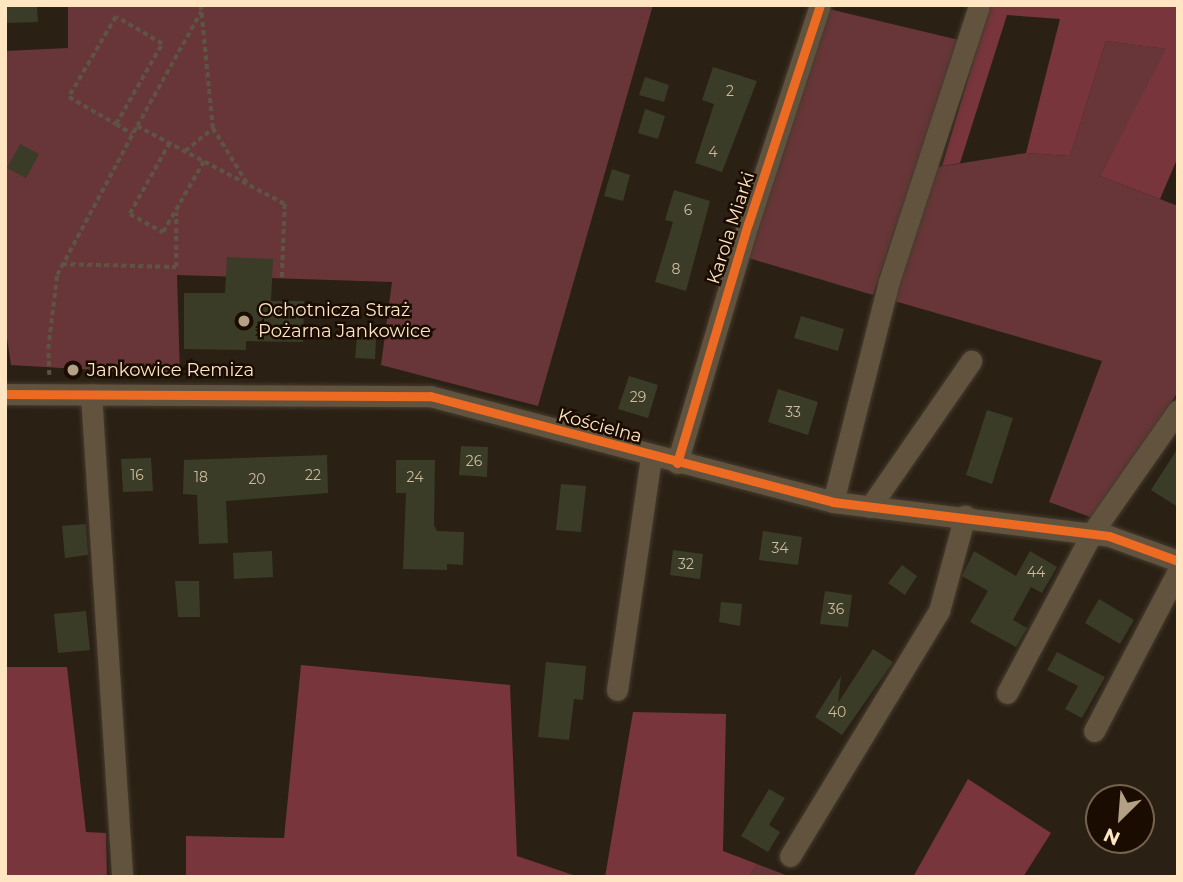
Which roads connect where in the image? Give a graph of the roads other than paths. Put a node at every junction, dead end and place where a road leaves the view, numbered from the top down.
1 (820, 5) edge
2 (979, 5) edge
3 (971, 361) dead end
4 (5, 394) edge
5 (91, 394) junction
6 (1178, 410) edge
7 (651, 457) junction
8 (677, 463) junction
9 (833, 502) junction
10 (870, 507) junction
11 (965, 515) junction
12 (1092, 533) junction
13 (1178, 561) edge
14 (1178, 571) edge
15 (617, 690) dead end
16 (1007, 693) dead end
17 (1094, 731) dead end
18 (790, 856) dead end
19 (122, 877) edge

1 - 8 street, Karola Miarki
2 - 9 street
3 - 10 street
4 - 5 street, Kościelna
5 - 7 street, Kościelna
5 - 19 street
6 - 12 street
7 - 8 street, Kościelna
7 - 15 street
8 - 9 street, Kościelna
9 - 10 street, Kościelna
10 - 11 street, Kościelna
11 - 12 street, Kościelna
11 - 18 street
12 - 13 street, Kościelna
12 - 16 street
14 - 17 street

